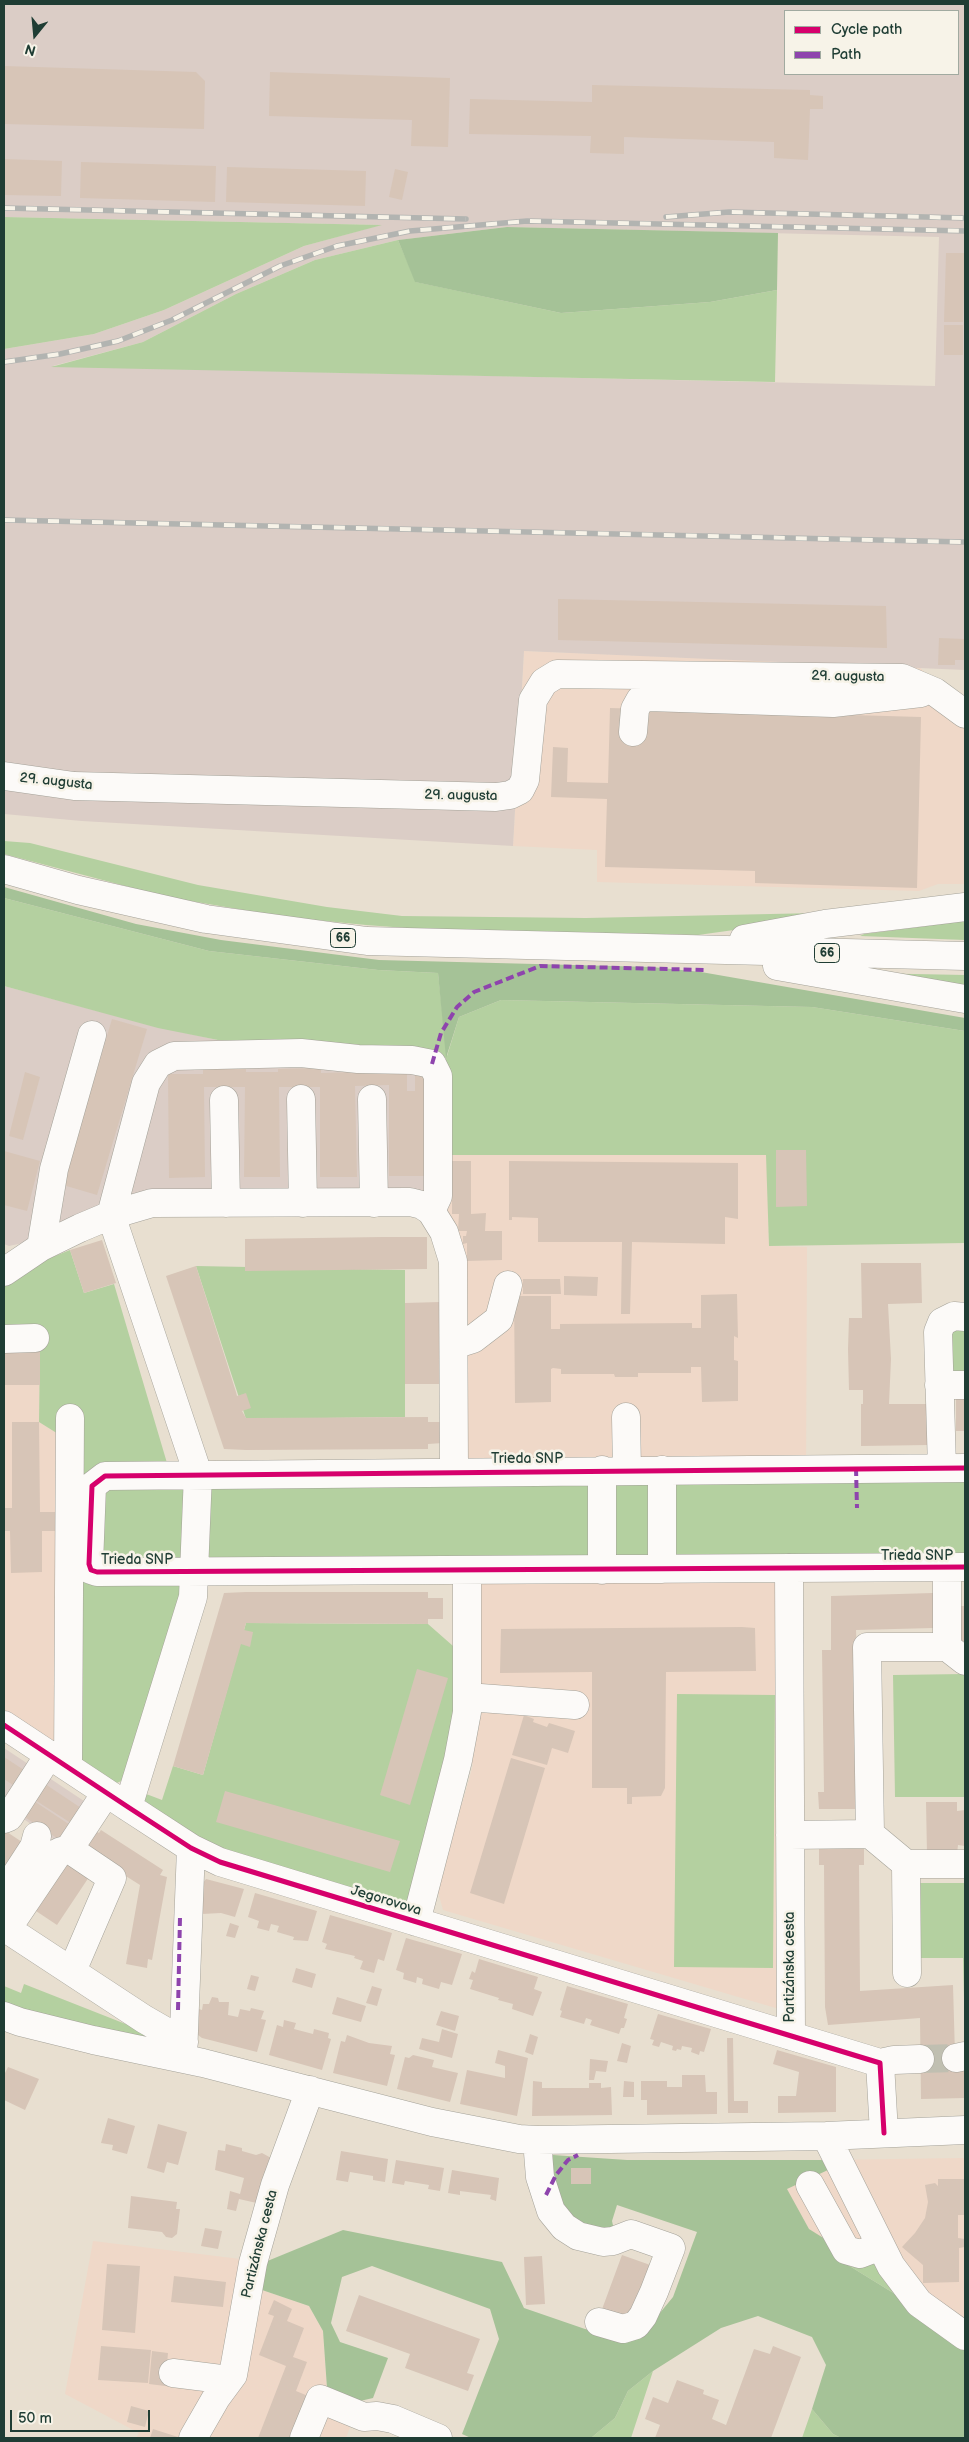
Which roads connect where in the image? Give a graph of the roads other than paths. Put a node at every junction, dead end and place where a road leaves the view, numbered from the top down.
1 (935, 692) junction
2 (965, 714) edge
3 (633, 732) dead end
4 (4, 776) edge
5 (4, 869) edge
6 (965, 907) edge
7 (690, 950) junction
8 (965, 956) edge
9 (965, 999) edge
10 (92, 1035) dead end
11 (301, 1099) dead end
12 (372, 1099) dead end
13 (224, 1100) dead end
14 (226, 1203) junction
15 (303, 1203) junction
16 (374, 1203) junction
17 (431, 1212) junction
18 (111, 1215) junction
19 (41, 1247) junction
20 (6, 1266) edge
21 (508, 1285) dead end
22 (965, 1316) edge
23 (4, 1338) edge
24 (36, 1338) dead end
25 (454, 1345) junction
26 (952, 1385) edge
27 (626, 1417) dead end
28 (70, 1418) dead end
29 (953, 1468) edge
30 (614, 1470) junction
31 (662, 1470) junction
32 (454, 1471) junction
33 (198, 1474) junction
34 (956, 1567) edge
35 (790, 1568) junction
36 (662, 1569) junction
37 (602, 1570) junction
38 (196, 1571) junction
39 (467, 1571) junction
40 (956, 1654) edge
41 (467, 1697) junction
42 (574, 1705) dead end
43 (4, 1725) edge
44 (59, 1761) junction
45 (117, 1800) junction
46 (6, 1818) edge
47 (870, 1834) junction
48 (790, 1835) junction
49 (52, 1843) junction
50 (192, 1848) junction
51 (906, 1864) junction
52 (965, 1864) edge
53 (4, 1893) edge
54 (416, 1922) junction
55 (72, 1971) junction
56 (906, 1973) dead end
57 (4, 2016) edge
58 (791, 2036) junction
59 (183, 2050) junction
60 (920, 2059) tunnel mouth
61 (880, 2063) junction
62 (310, 2090) junction
63 (965, 2130) edge
64 (884, 2133) junction
65 (826, 2136) junction
66 (536, 2140) junction
67 (810, 2185) dead end
68 (880, 2246) junction
69 (599, 2322) dead end
70 (965, 2336) edge
71 (172, 2373) dead end
72 (231, 2377) junction
73 (360, 2428) edge
74 (197, 2431) edge
75 (304, 2438) edge
76 (438, 2438) edge

1 - 2 street, 29. augusta
1 - 3 street
1 - 4 street, 29. augusta
5 - 7 street, 66
6 - 7 street
7 - 8 street, 66
7 - 9 street
10 - 19 street
11 - 15 street
12 - 16 street
13 - 14 street
14 - 15 street
14 - 18 street
15 - 16 street
16 - 17 street
17 - 18 street
17 - 25 street
18 - 19 street
18 - 33 street
19 - 20 street
21 - 25 street
22 - 26 street, Trieda SNP
23 - 24 street
25 - 32 street
26 - 29 street, Trieda SNP
27 - 30 street
28 - 44 street
29 - 31 street, Trieda SNP
30 - 31 street, Trieda SNP
30 - 32 street, Trieda SNP
30 - 37 street
31 - 36 street
32 - 33 street, Trieda SNP
33 - 38 street
33 - 38 street, Trieda SNP
34 - 35 street, Trieda SNP
34 - 40 street, Trieda SNP
35 - 36 street, Trieda SNP
35 - 48 street
36 - 37 street, Trieda SNP
37 - 39 street, Trieda SNP
38 - 39 street, Trieda SNP
38 - 45 street
39 - 41 street
40 - 47 street, Trieda SNP
41 - 42 street
41 - 54 street
43 - 44 street, Jegorovova
44 - 45 street, Jegorovova
44 - 46 street
45 - 49 street
45 - 50 street, Jegorovova
46 - 49 street
47 - 48 street
47 - 51 street
48 - 58 street, Partizánska cesta
49 - 53 street
49 - 55 street
49 - 55 street
50 - 54 street, Jegorovova
50 - 59 street
51 - 52 street
51 - 56 street
54 - 58 street, Jegorovova
55 - 59 street
57 - 59 street
58 - 61 street, Partizánska cesta
59 - 62 street
60 - 61 street, Partizánska cesta
61 - 64 street
62 - 66 street
62 - 72 street, Partizánska cesta
63 - 64 street
64 - 65 street
65 - 66 street
65 - 68 street
66 - 69 street
67 - 68 street
68 - 70 street
71 - 72 street
72 - 74 street, Partizánska cesta
73 - 75 street
73 - 76 street

